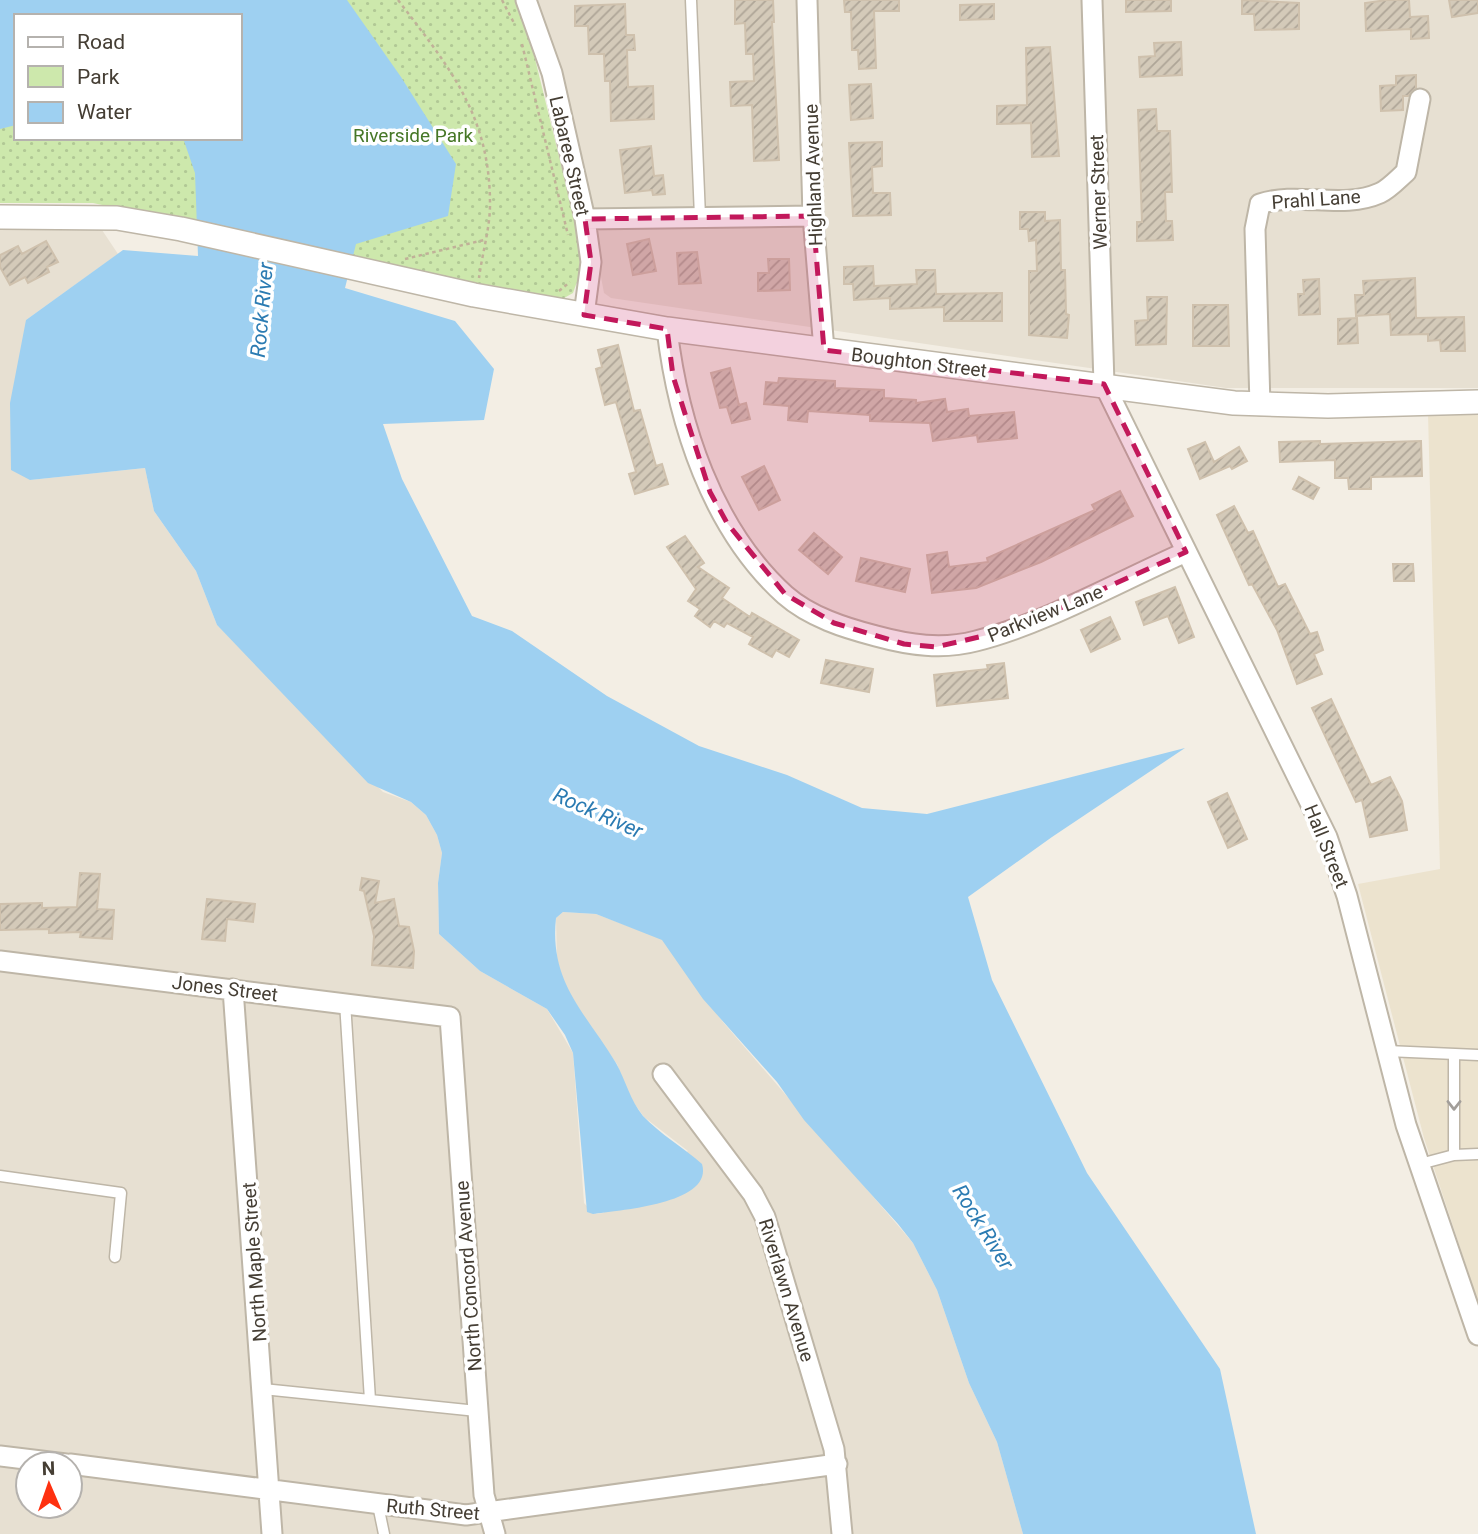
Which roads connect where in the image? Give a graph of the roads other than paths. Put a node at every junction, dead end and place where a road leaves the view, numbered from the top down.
1 (526, 0) edge
2 (691, 0) edge
3 (807, 0) edge
4 (1092, 0) edge
5 (1420, 99) dead end
6 (0, 216) edge
7 (813, 216) junction
8 (700, 217) junction
9 (585, 219) junction
10 (584, 315) junction
11 (667, 329) junction
12 (824, 350) junction
13 (1104, 384) junction
14 (1478, 402) edge
15 (1260, 404) junction
16 (1185, 552) junction
17 (0, 961) edge
18 (233, 989) junction
19 (345, 1002) junction
20 (450, 1017) joint
21 (1387, 1051) junction
22 (1454, 1055) junction
23 (1478, 1055) edge
24 (663, 1074) dead end
25 (1478, 1154) edge
26 (1454, 1155) junction
27 (1420, 1164) junction
28 (0, 1176) edge
29 (115, 1257) dead end
30 (1478, 1335) edge
31 (263, 1390) junction
32 (370, 1400) junction
33 (477, 1411) junction
34 (837, 1464) junction
35 (84, 1466) edge
36 (269, 1491) junction
37 (378, 1504) junction
38 (490, 1514) junction
39 (272, 1534) edge
40 (384, 1534) edge
41 (495, 1534) edge
42 (842, 1534) edge

1 - 9 street, Labaree Street
2 - 8 lane
3 - 7 street, Highland Avenue
4 - 13 street, Werner Street
5 - 15 street, Prahl Lane
6 - 10 street, Boughton Street
7 - 8 street
7 - 12 street, Highland Avenue
8 - 9 street
9 - 10 street, Labaree Street
10 - 11 street, Boughton Street
11 - 12 street, Boughton Street
11 - 16 street, Parkview Lane
12 - 13 street, Boughton Street
13 - 15 street, Boughton Street
13 - 16 street, Hall Street
14 - 15 street, Boughton Street
16 - 21 street, Hall Street
17 - 18 street, Jones Street
18 - 19 street, Jones Street
18 - 31 street, North Maple Street
19 - 20 street, Jones Street
19 - 32 lane
20 - 33 street, North Concord Avenue
21 - 22 lane
21 - 27 street, Hall Street
22 - 23 lane
22 -> 26 lane
24 - 34 street, Riverlawn Avenue
25 - 26 lane
26 - 27 lane
27 - 30 street, Hall Street
28 - 29 lane
31 - 32 lane
31 - 36 street, North Maple Street
32 - 33 lane
33 - 38 street, North Concord Avenue
34 - 38 street, Ruth Street
34 - 42 street, Riverlawn Avenue
35 - 36 street, Ruth Street
36 - 37 street, Ruth Street
36 - 39 street, North Maple Street
37 - 38 street, Ruth Street
37 - 40 lane
38 - 41 street, North Concord Avenue

